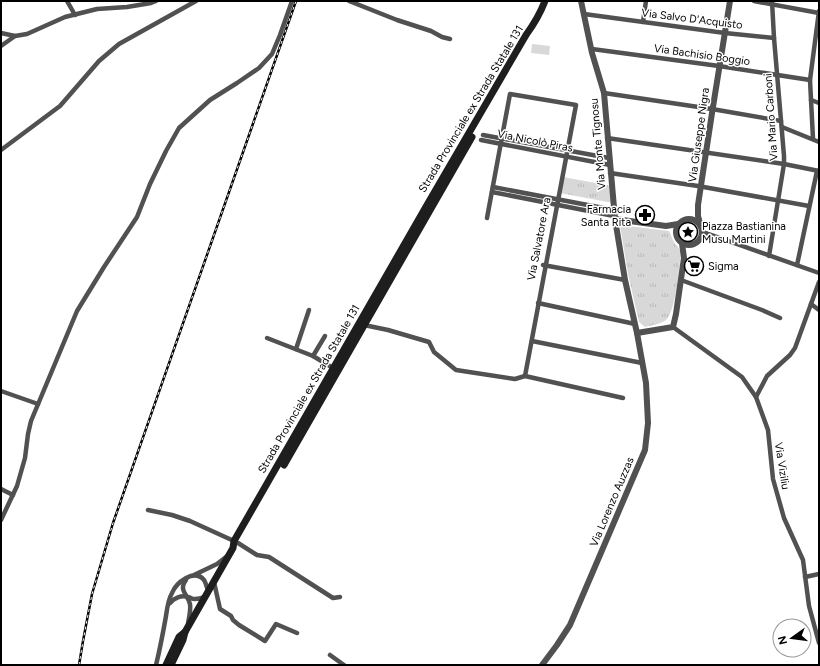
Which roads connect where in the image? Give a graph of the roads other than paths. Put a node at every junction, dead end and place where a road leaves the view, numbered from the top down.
1 (67, 1) edge
2 (156, 1) edge
3 (196, 1) edge
4 (292, 1) edge
5 (348, 1) edge
6 (546, 1) edge
7 (581, 1) edge
8 (646, 1) edge
9 (730, 1) edge
10 (754, 1) edge
11 (772, 3) edge
12 (819, 12) edge
13 (584, 14) junction
14 (75, 15) junction
15 (536, 22) junction
16 (643, 22) junction
17 (1, 33) edge
18 (725, 33) junction
19 (15, 36) junction
20 (774, 38) junction
21 (450, 39) dead end
22 (1, 46) edge
23 (592, 49) junction
24 (719, 66) junction
25 (777, 75) junction
26 (810, 80) junction
27 (604, 93) junction
28 (811, 100) junction
29 (819, 103) edge
30 (712, 109) junction
31 (781, 121) junction
32 (782, 127) junction
33 (482, 138) dead end
34 (607, 138) junction
35 (813, 139) junction
36 (501, 141) junction
37 (819, 142) edge
38 (1, 150) edge
39 (567, 150) junction
40 (706, 153) junction
41 (566, 156) junction
42 (609, 161) junction
43 (784, 164) junction
44 (818, 171) edge
45 (610, 172) junction
46 (701, 187) junction
47 (493, 189) junction
48 (778, 200) junction
49 (557, 202) junction
50 (809, 206) junction
51 (698, 207) junction
52 (614, 215) junction
53 (487, 218) dead end
54 (688, 218) junction
55 (700, 223) junction
56 (678, 224) junction
57 (666, 226) junction
58 (703, 232) junction
59 (676, 233) junction
60 (682, 243) junction
61 (690, 245) junction
62 (769, 256) junction
63 (684, 258) junction
64 (545, 265) junction
65 (797, 265) junction
66 (819, 273) edge
67 (625, 280) junction
68 (681, 280) junction
69 (819, 282) edge
70 (538, 303) junction
71 (811, 304) junction
72 (309, 310) dead end
73 (819, 310) edge
74 (780, 318) dead end
75 (635, 324) junction
76 (364, 325) junction
77 (673, 327) junction
78 (637, 333) junction
79 (325, 336) dead end
80 (267, 338) dead end
81 (532, 342) junction
82 (296, 349) junction
83 (313, 356) junction
84 (642, 363) junction
85 (333, 368) junction
86 (524, 377) junction
87 (1, 391) edge
88 (756, 397) junction
89 (623, 398) dead end
90 (38, 404) junction
91 (1, 489) edge
92 (13, 495) junction
93 (148, 510) dead end
94 (1, 520) edge
95 (235, 544) junction
96 (229, 555) junction
97 (819, 574) edge
98 (194, 575) junction
99 (805, 577) junction
100 (187, 578) junction
101 (214, 582) junction
102 (206, 594) junction
103 (187, 596) junction
104 (340, 597) dead end
105 (168, 606) junction
106 (186, 629) junction
107 (297, 633) dead end
108 (819, 643) edge
109 (330, 655) dead end
110 (156, 665) edge
111 (166, 665) edge
112 (172, 665) edge
113 (344, 665) edge
114 (542, 665) edge

1 - 14 street
2 - 14 street
3 - 38 street
4 - 90 street
5 - 21 street
6 - 15 main road
7 - 13 street, Via Monte Tignosu
8 - 16 street
9 - 18 street, Via Giuseppe Nigra
10 - 11 street
11 - 12 street
11 - 20 street, Via Mario Carboni
12 - 26 street
13 - 16 street, Via Salvo D'Acquisto
13 - 23 street, Via Monte Tignosu
14 - 19 street
15 - 76 main road, Strada Provinciale ex Strada Statale 131
15 - 85 main road, Strada Provinciale ex Strada Statale 131
16 - 18 street, Via Salvo D'Acquisto
17 - 19 street
18 - 20 street, Via Salvo D'Acquisto
18 - 24 street, Via Giuseppe Nigra
19 - 22 street
20 - 25 street, Via Mario Carboni
23 - 24 street, Via Bachisio Boggio
23 - 27 street, Via Monte Tignosu
24 - 25 street, Via Bachisio Boggio
24 - 30 street, Via Giuseppe Nigra
25 - 26 street, Via Bachisio Boggio
25 - 31 street, Via Mario Carboni
26 - 28 street
27 - 30 street
27 - 34 street, Via Monte Tignosu
28 - 29 street
28 - 35 street
30 - 31 street
30 - 40 street, Via Giuseppe Nigra
31 - 32 street, Via Mario Carboni
32 - 35 street
32 - 43 street, Via Mario Carboni
33 - 36 street, Via Nicolò Piras
34 - 40 street
34 - 42 street, Via Monte Tignosu
35 - 37 street
36 - 39 street, Via Nicolò Piras
36 - 39 street, Via Salvatore Ara
36 - 41 street, Via Nicolò Piras
36 - 47 street
39 - 41 street, Via Salvatore Ara
39 - 42 street, Via Nicolò Piras
40 - 43 street
40 - 46 street, Via Giuseppe Nigra
41 - 42 street, Via Nicolò Piras
41 - 49 street, Via Salvatore Ara
42 - 45 street, Via Monte Tignosu
43 - 44 street
43 - 48 street, Via Mario Carboni
44 - 50 street
45 - 46 street
45 - 52 street, Via Monte Tignosu
46 - 48 street
46 - 51 street, Via Giuseppe Nigra
47 - 49 street
47 - 53 street
48 - 50 street
48 - 62 street, Via Mario Carboni
49 - 52 street
49 - 64 street, Via Salvatore Ara
50 - 65 street
51 - 54 street
51 - 55 street, Via Giuseppe Nigra
52 - 57 street
52 - 67 street, Via Monte Tignosu
54 - 55 street
54 - 56 street
55 - 58 street
56 - 57 street
56 - 59 street
57 - 59 street
58 - 61 street
58 - 62 street
59 - 60 street
60 - 61 street
60 - 63 street
61 - 63 street
62 - 65 street
63 - 68 street
64 - 67 street
64 - 70 street, Via Salvatore Ara
65 - 66 street
67 - 75 street, Via Monte Tignosu
68 - 74 street
68 - 77 street
69 - 71 street
70 - 75 street
70 - 81 street, Via Salvatore Ara
70 - 86 street, Via Salvatore Ara
71 - 73 street
71 - 88 street
72 - 82 street
75 - 78 street, Via Monte Tignosu
76 - 86 street
76 - 95 main road, Strada Provinciale ex Strada Statale 131
77 - 78 street
77 - 88 street, Via Viziliu
78 - 84 street, Via Lorenzo Auzzas
79 - 83 street
80 - 82 street
81 - 84 street
81 - 86 street, Via Salvatore Ara
82 - 83 street
83 - 85 street
84 - 114 street, Via Lorenzo Auzzas
85 - 95 main road, Strada Provinciale ex Strada Statale 131
86 - 89 street
87 - 90 street
88 - 99 street, Via Viziliu
90 - 92 street
91 - 92 street
92 - 94 street
93 - 95 street
95 - 96 main road, Strada Provinciale ex Strada Statale 131
95 - 104 street
96 - 98 street
96 - 101 main road, Strada Provinciale ex Strada Statale 131
97 - 99 street
98 - 100 street
98 - 102 street
99 - 108 street, Via Viziliu
100 - 103 street
100 - 105 street
101 - 102 main road, Strada Provinciale ex Strada Statale 131
101 - 107 street
102 - 103 street
102 - 106 main road, Strada Provinciale ex Strada Statale 131
103 - 105 street
103 - 106 street
105 - 110 street
106 - 111 main road, Strada Provinciale ex Strada Statale 131
106 - 112 main road, Strada Provinciale ex Strada Statale 131
109 - 113 street

